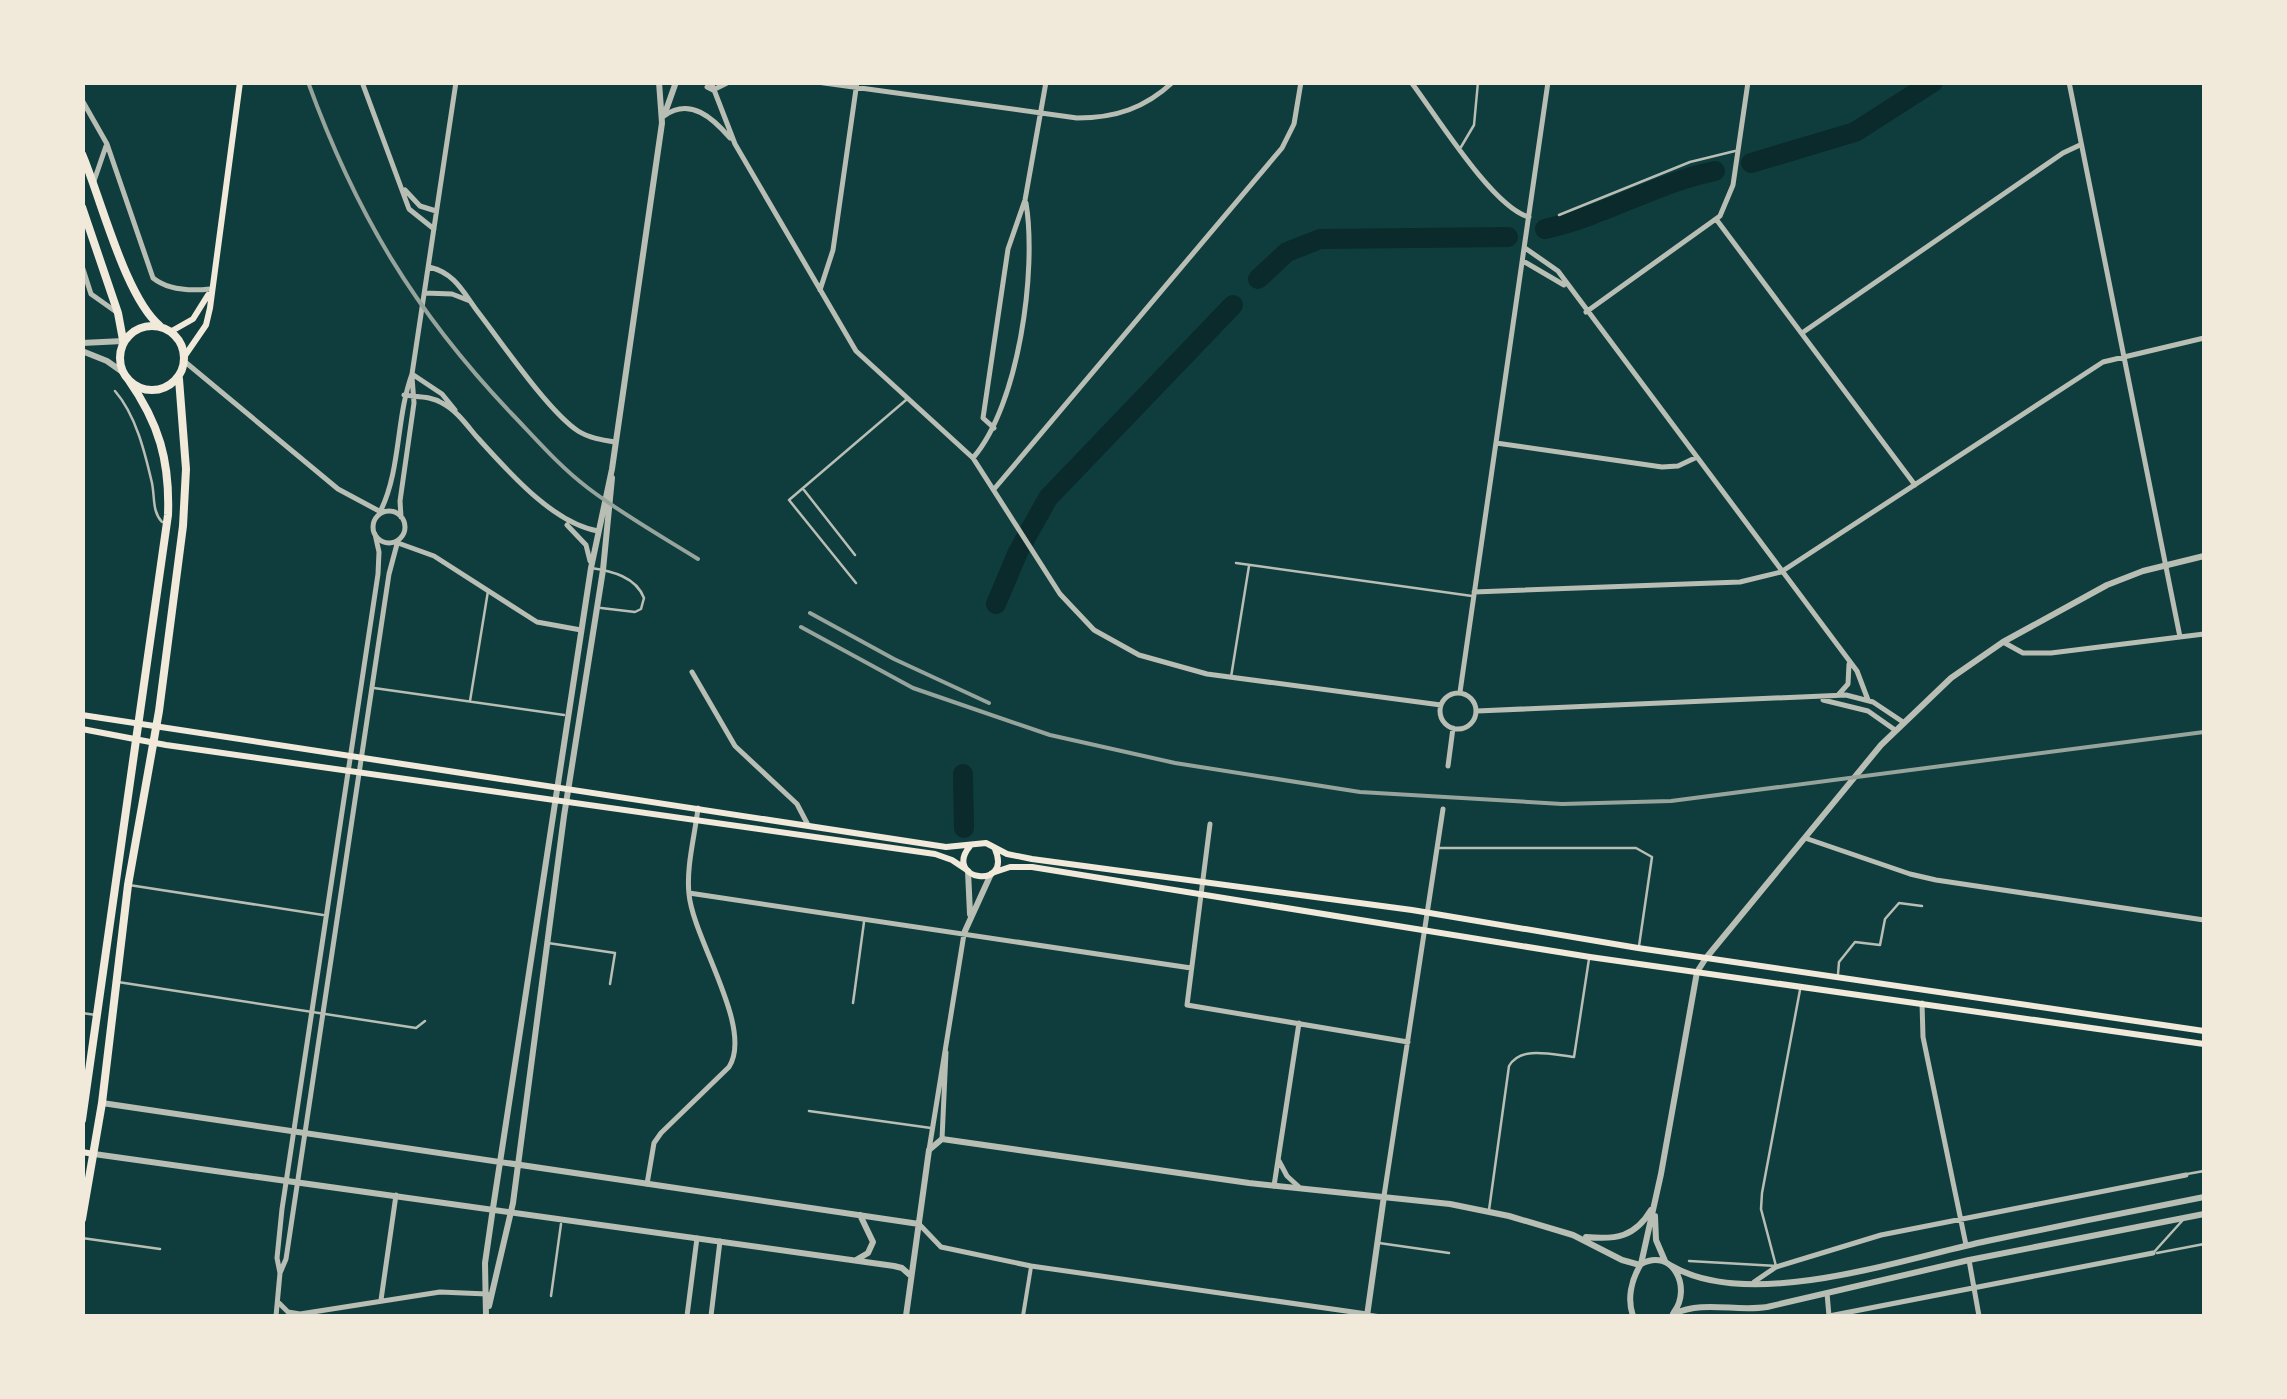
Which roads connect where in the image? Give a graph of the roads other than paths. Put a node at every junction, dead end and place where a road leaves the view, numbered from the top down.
1 (240, 82) edge
2 (362, 82) edge
3 (456, 82) edge
4 (659, 82) edge
5 (676, 82) edge
6 (729, 82) edge
7 (817, 82) edge
8 (1046, 82) edge
9 (1173, 82) edge
10 (1301, 82) edge
11 (1411, 82) edge
12 (1478, 82) edge
13 (1548, 82) edge
14 (1748, 82) edge
15 (2068, 82) edge
16 (856, 85) edge
17 (710, 87) edge
18 (82, 100) edge
19 (86, 112) edge
20 (1041, 115) junction
21 (663, 120) junction
22 (107, 144) junction
23 (735, 144) junction
24 (2080, 145) junction
25 (1460, 148) junction
26 (82, 154) edge
27 (1737, 154) junction
28 (94, 181) junction
29 (403, 188) junction
30 (1025, 200) junction
31 (82, 207) edge
32 (437, 212) junction
33 (1558, 215) dead end
34 (1530, 217) junction
35 (1716, 219) junction
36 (434, 229) junction
37 (1526, 244) junction
38 (1523, 261) junction
39 (82, 266) edge
40 (429, 267) junction
41 (210, 289) junction
42 (820, 290) junction
43 (1570, 290) junction
44 (426, 291) junction
45 (473, 305) junction
46 (1586, 312) junction
47 (118, 313) junction
48 (166, 330) junction
49 (1802, 333) junction
50 (2204, 338) edge
51 (123, 340) junction
52 (82, 344) edge
53 (82, 351) edge
54 (2123, 356) junction
55 (184, 359) junction
56 (412, 374) junction
57 (126, 376) junction
58 (179, 379) junction
59 (116, 391) dead end
60 (404, 395) junction
61 (415, 396) junction
62 (907, 399) junction
63 (457, 415) junction
64 (994, 428) junction
65 (615, 442) junction
66 (1496, 443) junction
67 (973, 458) junction
68 (1695, 458) junction
69 (612, 468) junction
70 (1915, 485) junction
71 (804, 488) junction
72 (995, 488) junction
73 (380, 510) junction
74 (555, 512) junction
75 (400, 518) junction
76 (167, 527) junction
77 (598, 531) junction
78 (608, 533) junction
79 (375, 534) junction
80 (397, 543) junction
81 (855, 555) dead end
82 (2204, 556) edge
83 (1236, 563) dead end
84 (1249, 565) junction
85 (2166, 565) junction
86 (590, 568) junction
87 (603, 570) junction
88 (1781, 572) junction
89 (856, 583) dead end
90 (488, 589) junction
91 (1474, 594) junction
92 (585, 606) junction
93 (597, 607) junction
94 (581, 630) junction
95 (593, 632) junction
96 (2204, 634) edge
97 (2180, 637) junction
98 (2003, 642) junction
99 (1848, 662) junction
100 (692, 672) dead end
101 (1231, 678) junction
102 (361, 686) junction
103 (373, 688) junction
104 (1460, 692) junction
105 (1837, 695) junction
106 (1810, 698) junction
107 (1868, 700) junction
108 (470, 702) junction
109 (1441, 705) junction
110 (1477, 711) junction
111 (82, 714) edge
112 (570, 716) junction
113 (139, 721) junction
114 (1903, 722) junction
115 (157, 724) junction
116 (1454, 728) junction
117 (82, 729) edge
118 (1895, 730) junction
119 (136, 740) junction
120 (154, 743) junction
121 (350, 754) junction
122 (363, 756) junction
123 (1448, 766) dead end
124 (347, 771) junction
125 (360, 773) junction
126 (559, 787) junction
127 (569, 788) junction
128 (556, 802) junction
129 (566, 803) junction
130 (698, 807) junction
131 (1443, 810) dead end
132 (696, 819) junction
133 (1210, 824) dead end
134 (808, 825) junction
135 (1805, 838) junction
136 (976, 843) junction
137 (990, 845) junction
138 (1438, 848) junction
139 (968, 871) junction
140 (991, 874) junction
141 (1202, 882) junction
142 (128, 884) junction
143 (688, 893) junction
144 (1200, 895) junction
145 (1922, 906) dead end
146 (1427, 913) junction
147 (325, 915) junction
148 (338, 918) junction
149 (864, 920) junction
150 (968, 920) junction
151 (2204, 920) edge
152 (1424, 930) junction
153 (964, 933) junction
154 (547, 943) junction
155 (1638, 948) junction
156 (1590, 958) junction
157 (1706, 958) junction
158 (1191, 968) junction
159 (1698, 972) junction
160 (1838, 976) junction
161 (116, 982) junction
162 (610, 984) dead end
163 (1801, 986) junction
164 (1922, 1002) junction
165 (853, 1003) dead end
166 (311, 1012) junction
167 (82, 1013) edge
168 (324, 1014) junction
169 (99, 1015) junction
170 (426, 1022) dead end
171 (1298, 1023) junction
172 (2204, 1031) edge
173 (946, 1039) junction
174 (1408, 1042) junction
175 (2204, 1044) edge
176 (84, 1100) edge
177 (102, 1103) junction
178 (809, 1111) dead end
179 (82, 1120) edge
180 (932, 1128) junction
181 (294, 1130) junction
182 (306, 1132) junction
183 (942, 1138) junction
184 (928, 1150) junction
185 (82, 1152) edge
186 (1279, 1153) junction
187 (94, 1154) junction
188 (500, 1160) junction
189 (519, 1164) junction
190 (2204, 1171) edge
191 (2186, 1175) joint
192 (286, 1180) junction
193 (298, 1182) junction
194 (647, 1184) junction
195 (1274, 1186) junction
196 (1300, 1188) junction
197 (396, 1195) junction
198 (1657, 1195) junction
199 (1384, 1196) junction
200 (2204, 1197) edge
201 (492, 1208) junction
202 (512, 1210) junction
203 (1489, 1211) junction
204 (2204, 1214) edge
205 (860, 1216) junction
206 (562, 1218) junction
207 (2186, 1218) junction
208 (82, 1219) edge
209 (1961, 1220) junction
210 (919, 1224) junction
211 (1573, 1236) junction
212 (82, 1238) edge
213 (697, 1238) junction
214 (720, 1241) junction
215 (1377, 1243) junction
216 (2204, 1244) edge
217 (1966, 1246) junction
218 (160, 1248) dead end
219 (1449, 1253) dead end
220 (2153, 1254) junction
221 (1689, 1260) dead end
222 (1969, 1260) junction
223 (855, 1261) junction
224 (1640, 1264) junction
225 (1031, 1266) junction
226 (1671, 1266) junction
227 (1778, 1267) junction
228 (280, 1274) junction
229 (912, 1278) junction
230 (1746, 1284) junction
231 (1975, 1288) junction
232 (1827, 1293) junction
233 (490, 1295) junction
234 (551, 1296) dead end
235 (381, 1300) junction
236 (278, 1301) junction
237 (487, 1314) edge
238 (2204, 1314) edge
239 (1367, 1315) edge
240 (1671, 1315) edge
241 (276, 1316) edge
242 (687, 1316) edge
243 (711, 1316) edge
244 (906, 1316) edge
245 (1023, 1316) edge
246 (1383, 1316) edge
247 (1633, 1316) edge
248 (1829, 1316) edge
249 (1978, 1316) edge
250 (2195, 1316) edge

1 - 41 main road
2 - 29 street
3 - 32 street
4 - 21 street
5 - 21 street
6 - 17 street
7 - 16 street
8 - 20 street
9 - 20 street
10 - 72 street
11 - 25 street
12 - 25 lane
13 - 34 street
14 - 27 street
15 - 24 street
16 - 20 street
16 - 42 street
17 - 23 street
18 - 19 street
19 - 22 street
20 - 30 street
21 - 23 street
21 - 65 street
22 - 28 street
22 - 41 street
23 - 42 street
24 - 49 street
24 - 54 street
25 - 34 street
26 - 28 highway
27 - 33 lane
27 - 35 street
28 - 48 highway
29 - 32 street
29 - 36 street
30 - 64 street
30 - 64 street
31 - 47 highway
32 - 36 street
34 - 37 street
35 - 46 street
35 - 49 street
36 - 40 street
37 - 38 street
37 - 43 street
38 - 43 street
38 - 66 street
39 - 47 street
40 - 44 street
40 - 45 street
41 - 48 main road
41 - 55 main road
42 - 62 street
43 - 46 street
44 - 45 street
44 - 56 street
45 - 65 street
46 - 68 street
47 - 51 highway
48 - 51 highway
48 - 55 highway
49 - 70 street
50 - 54 street
51 - 52 street
51 - 57 highway
53 - 57 street
54 - 70 street
54 - 85 street
55 - 58 highway
55 - 73 street
56 - 60 street
56 - 61 street
56 - 63 street
57 - 58 highway
57 - 76 highway
58 - 115 highway
59 - 76 lane
60 - 61 street
60 - 73 street
61 - 63 street
61 - 75 street
62 - 67 street
62 - 71 lane
63 - 74 street
64 - 67 street
65 - 69 street
66 - 68 street
66 - 91 street
67 - 72 street
68 - 88 street
69 - 77 street
69 - 78 street
70 - 88 street
71 - 81 lane
71 - 89 lane
72 - 101 street
73 - 75 street
73 - 79 street
74 - 77 street
74 - 86 street
75 - 80 street
76 - 113 highway
77 - 78 street
77 - 86 street
78 - 87 street
79 - 80 street
79 - 102 street
80 - 90 street
80 - 103 street
82 - 85 street
83 - 84 lane
84 - 91 lane
84 - 101 lane
85 - 97 street
85 - 98 street
86 - 87 lane
86 - 92 street
87 - 93 street
87 - 93 lane
88 - 91 street
88 - 99 street
90 - 94 street
90 - 108 lane
91 - 104 street
92 - 93 lane
92 - 94 street
93 - 95 street
94 - 95 street
94 - 112 street
95 - 127 street
96 - 97 street
97 - 98 street
98 - 114 street
99 - 105 street
99 - 107 street
100 - 134 street
101 - 109 street
102 - 103 street
102 - 121 street
103 - 108 lane
103 - 122 street
104 - 109 street
104 - 110 street
105 - 106 street
105 - 107 street
106 - 110 street
106 - 118 street
107 - 114 street
108 - 112 lane
109 - 116 street
110 - 116 street
111 - 113 main road
112 - 126 street
113 - 115 main road
113 - 119 highway
114 - 118 street
115 - 120 highway
115 - 121 main road
116 - 123 street
117 - 119 main road
118 - 135 street
119 - 120 main road
119 - 169 highway
120 - 124 main road
120 - 142 highway
121 - 122 main road
121 - 124 street
122 - 125 street
122 - 126 main road
124 - 125 main road
124 - 147 street
125 - 128 main road
125 - 148 street
126 - 127 main road
126 - 128 street
127 - 129 street
127 - 130 main road
128 - 129 main road
128 - 188 street
129 - 132 main road
129 - 154 street
130 - 132 street
130 - 134 main road
131 - 138 street
132 - 139 main road
132 - 143 street
133 - 141 street
134 - 136 main road
135 - 151 street
135 - 157 street
136 - 137 main road
136 - 139 main road
137 - 140 main road
137 - 141 main road
138 - 146 street
138 - 155 lane
139 - 140 main road
139 - 150 street
140 - 144 main road
140 - 150 street
141 - 144 street
141 - 146 main road
142 - 147 lane
142 - 161 highway
143 - 149 street
143 - 194 street
144 - 152 main road
144 - 158 street
145 - 160 lane
146 - 152 street
146 - 155 main road
147 - 148 street
147 - 166 street
148 - 168 street
149 - 153 street
149 - 165 lane
150 - 153 street
152 - 156 main road
152 - 174 street
153 - 158 street
153 - 173 street
154 - 162 lane
154 - 189 street
155 - 157 main road
156 - 159 main road
156 - 203 lane
157 - 159 street
157 - 160 main road
158 - 171 street
159 - 163 main road
159 - 198 street
160 - 172 main road
161 - 166 lane
161 - 177 highway
163 - 164 main road
163 - 227 lane
164 - 175 main road
164 - 209 street
166 - 168 lane
166 - 181 street
167 - 169 lane
168 - 170 lane
168 - 182 street
169 - 176 highway
171 - 174 street
171 - 186 street
173 - 180 street
173 - 183 street
174 - 199 street
176 - 177 main road
176 - 179 highway
177 - 181 street
177 - 187 highway
178 - 180 lane
180 - 184 street
181 - 182 street
181 - 192 street
182 - 188 street
182 - 193 street
183 - 184 street
183 - 195 street
184 - 210 street
185 - 187 main road
186 - 195 street
186 - 196 street
187 - 192 street
187 - 208 highway
188 - 189 street
188 - 201 street
189 - 194 street
189 - 202 street
190 - 191 lane
191 - 209 street
192 - 193 street
192 - 228 street
193 - 197 street
193 - 228 street
194 - 205 street
195 - 196 street
196 - 199 street
197 - 201 street
197 - 235 street
198 - 211 street
198 - 224 street
198 - 226 street
199 - 203 street
199 - 215 street
200 - 217 street
201 - 202 street
201 - 233 street
202 - 206 street
202 - 233 street
203 - 211 street
204 - 207 street
205 - 210 street
205 - 223 street
206 - 213 street
206 - 234 lane
207 - 220 lane
207 - 222 street
209 - 217 street
209 - 227 street
210 - 225 street
210 - 229 street
211 - 224 street
212 - 218 lane
213 - 214 street
213 - 242 street
214 - 223 street
214 - 243 street
215 - 219 lane
215 - 239 street
216 - 220 lane
217 - 230 street
220 - 231 street
221 - 227 lane
222 - 231 street
222 - 232 street
223 - 229 street
224 - 226 street
224 - 247 street
225 - 239 street
225 - 245 street
226 - 230 street
226 - 240 street
227 - 230 street
228 - 236 street
229 - 244 street
231 - 248 street
231 - 249 street
232 - 240 street
232 - 248 street
233 - 235 street
233 - 237 street
235 - 236 street
236 - 241 street
238 - 250 lane
239 - 246 lane

